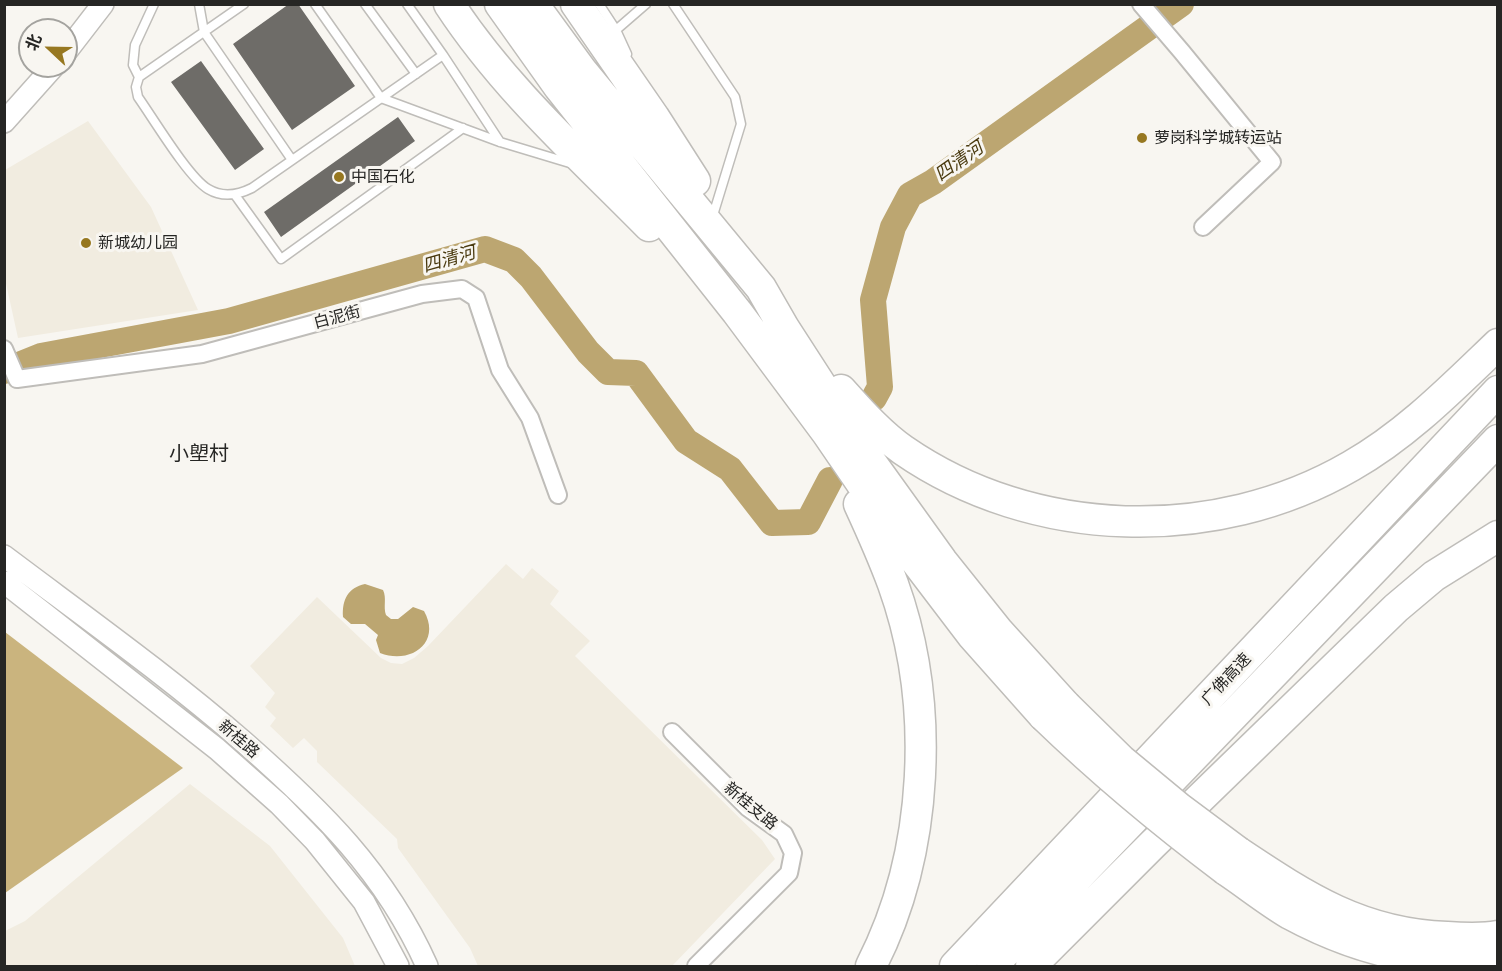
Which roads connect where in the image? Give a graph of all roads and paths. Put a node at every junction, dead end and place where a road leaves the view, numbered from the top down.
1 (103, 4) edge
2 (154, 4) edge
3 (199, 4) edge
4 (244, 4) edge
5 (315, 4) edge
6 (365, 4) edge
7 (407, 4) edge
8 (449, 4) edge
9 (500, 4) edge
10 (533, 4) edge
11 (576, 4) edge
12 (599, 4) edge
13 (646, 4) edge
14 (674, 4) edge
15 (1141, 4) edge
16 (616, 30) junction
17 (204, 32) junction
18 (78, 36) edge
19 (443, 56) junction
20 (630, 62) dead end
21 (635, 73) dead end
22 (416, 74) junction
23 (139, 77) junction
24 (43, 78) edge
25 (381, 98) junction
26 (654, 117) junction
27 (4, 122) edge
28 (463, 128) junction
29 (500, 142) junction
30 (292, 159) junction
31 (593, 169) junction
32 (236, 195) junction
33 (714, 212) junction
34 (1203, 227) dead end
35 (761, 288) junction
36 (737, 312) junction
37 (784, 328) junction
38 (1497, 344) edge
39 (4, 349) edge
40 (1497, 391) edge
41 (827, 433) junction
42 (1497, 440) edge
43 (558, 495) dead end
44 (1497, 536) edge
45 (4, 556) edge
46 (4, 582) edge
47 (1055, 711) junction
48 (672, 732) dead end
49 (1232, 861) junction
50 (1497, 936) edge
51 (1497, 957) edge
52 (398, 966) edge
53 (426, 966) edge
54 (696, 966) edge
55 (871, 966) edge
56 (956, 966) edge
57 (992, 966) edge
58 (1031, 966) edge

1 - 18 street
2 - 23 lane
3 - 17 lane
4 - 17 lane
5 - 25 lane
6 - 22 lane
7 - 19 lane
8 - 31 highway
9 - 36 highway
10 - 35 highway
11 - 26 highway
12 - 16 lane
13 - 16 lane
14 - 33 lane
15 - 34 street
16 - 20 lane
17 - 23 lane
17 - 30 lane
19 - 22 lane
19 - 29 lane
21 - 26 lane
22 - 25 lane
23 - 32 lane
24 - 27 street
25 - 28 lane
25 - 30 lane
26 - 33 highway
28 - 29 lane
28 - 32 lane
29 - 31 lane
30 - 32 lane
31 - 36 highway
33 - 35 highway
35 - 37 highway
36 - 41 highway
37 - 38 highway
37 - 47 highway
39 - 43 street, 白泥街
40 - 56 highway, 广佛高速
41 - 47 highway
41 - 55 highway
42 - 57 highway, 广佛高速
44 - 58 highway
45 - 53 street, 新桂路
46 - 52 street, 新桂路
47 - 49 highway, bridge
48 - 54 street, 新桂支路
49 - 50 highway
49 - 51 highway

